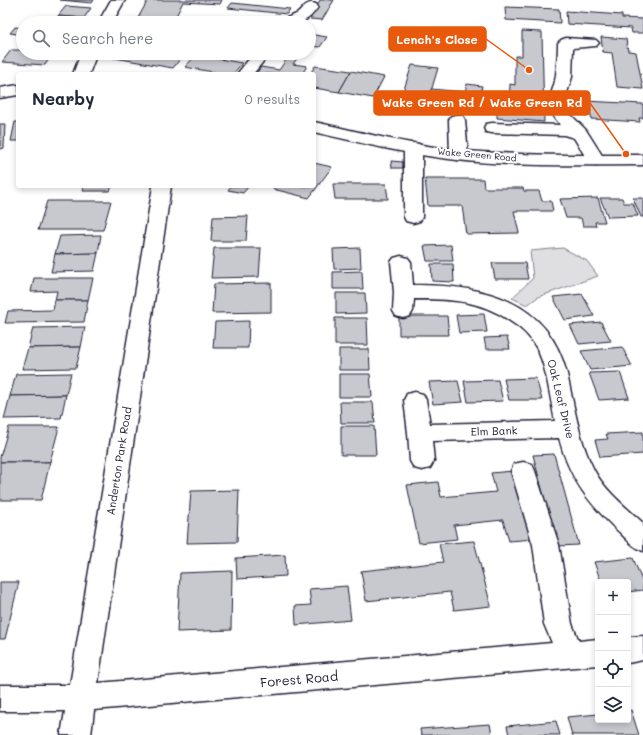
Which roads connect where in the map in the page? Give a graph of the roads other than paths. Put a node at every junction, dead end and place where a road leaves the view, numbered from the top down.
1 (118, 0) edge
2 (311, 7) dead end
3 (109, 16) edge
4 (303, 16) edge
5 (591, 43) dead end
6 (86, 60) edge
7 (257, 60) edge
8 (82, 72) edge
9 (248, 72) edge
10 (16, 90) edge
11 (0, 92) edge
12 (457, 120) dead end
13 (316, 127) edge
14 (492, 128) dead end
15 (580, 134) junction
16 (413, 148) junction
17 (459, 155) junction
18 (596, 160) junction
19 (643, 160) edge
20 (162, 188) edge
21 (413, 217) dead end
22 (401, 262) dead end
23 (415, 400) dead end
24 (568, 428) junction
25 (420, 433) junction
26 (422, 461) dead end
27 (523, 471) dead end
28 (643, 540) edge
29 (643, 648) edge
30 (631, 650) edge
31 (595, 652) edge
32 (570, 655) junction
33 (0, 698) edge
34 (82, 698) junction
35 (76, 735) edge

1 - 3 street
2 - 4 street
5 - 15 street
6 - 8 street
7 - 9 street
10 - 11 street
12 - 17 street
13 - 16 street, Wake Green Road
14 - 15 street
15 - 18 street
16 - 17 street, Wake Green Road
16 - 21 street
17 - 18 street, Wake Green Road
18 - 19 street, Wake Green Road
20 - 34 street, Anderton Park Road
22 - 24 street, Oak Leaf Drive
23 - 25 street
24 - 25 street, Elm Bank
24 - 28 street, Oak Leaf Drive
25 - 26 street
27 - 32 street
29 - 30 street
31 - 32 street, Forest Road
32 - 34 street, Forest Road
33 - 34 street, Forest Road
34 - 35 street, Anderton Park Road

